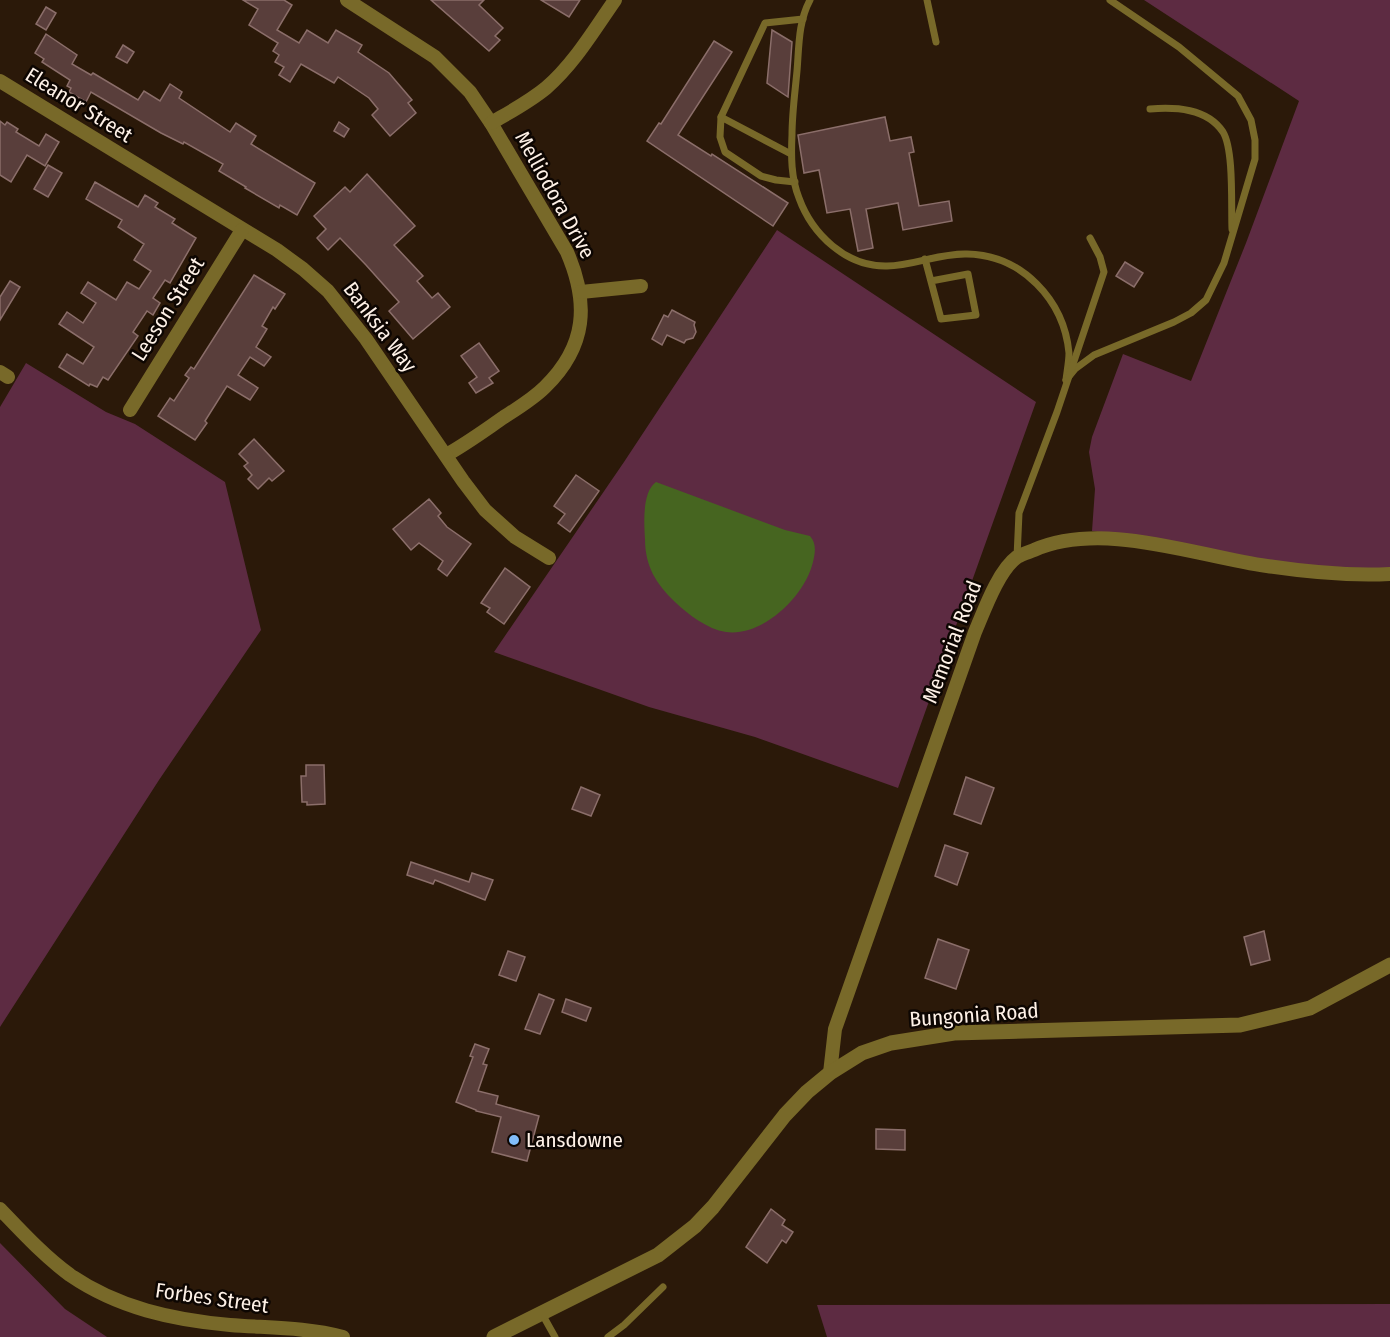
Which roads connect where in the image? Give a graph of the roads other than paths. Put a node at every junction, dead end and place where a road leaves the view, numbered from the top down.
1 (347, 0) edge
2 (615, 0) edge
3 (810, 0) edge
4 (927, 0) edge
5 (1110, 0) edge
6 (368, 6) edge
7 (803, 19) junction
8 (936, 42) dead end
9 (0, 81) edge
10 (1150, 109) dead end
11 (721, 117) junction
12 (491, 123) junction
13 (792, 154) junction
14 (136, 164) joint
15 (795, 182) junction
16 (242, 230) junction
17 (1233, 235) junction
18 (1090, 238) dead end
19 (925, 259) junction
20 (931, 281) junction
21 (641, 286) dead end
22 (581, 292) junction
23 (1066, 380) junction
24 (130, 410) dead end
25 (446, 455) junction
26 (1017, 557) junction
27 (549, 558) dead end
28 (1390, 574) edge
29 (1390, 965) edge
30 (830, 1072) junction
31 (0, 1209) edge
32 (663, 1287) dead end
33 (541, 1312) junction
34 (344, 1337) edge
35 (494, 1337) edge
36 (555, 1337) edge
37 (608, 1337) edge

1 - 6 street, Melliodora Drive
2 - 12 street
3 - 7 lane
4 - 8 lane
5 - 17 lane
6 - 12 street, Melliodora Drive
7 - 11 lane
7 - 13 lane
9 - 14 street, Eleanor Street
10 - 17 lane
11 - 13 lane
11 - 15 lane
12 - 22 street, Melliodora Drive
13 - 15 lane
14 - 16 street, Banksia Way
15 - 19 lane
16 - 24 street, Leeson Street
16 - 25 street, Banksia Way
17 - 23 lane
18 - 23 lane
19 - 20 lane
19 - 23 lane
20 - 20 lane
21 - 22 street
22 - 25 street, Melliodora Drive
23 - 26 lane
25 - 27 street, Banksia Way
26 - 28 street, Memorial Road
26 - 30 street, Memorial Road
29 - 30 street, Bungonia Road
30 - 33 street, Bungonia Road
31 - 34 street, Forbes Street
32 - 37 lane
33 - 35 street, Bungonia Road
33 - 36 lane

